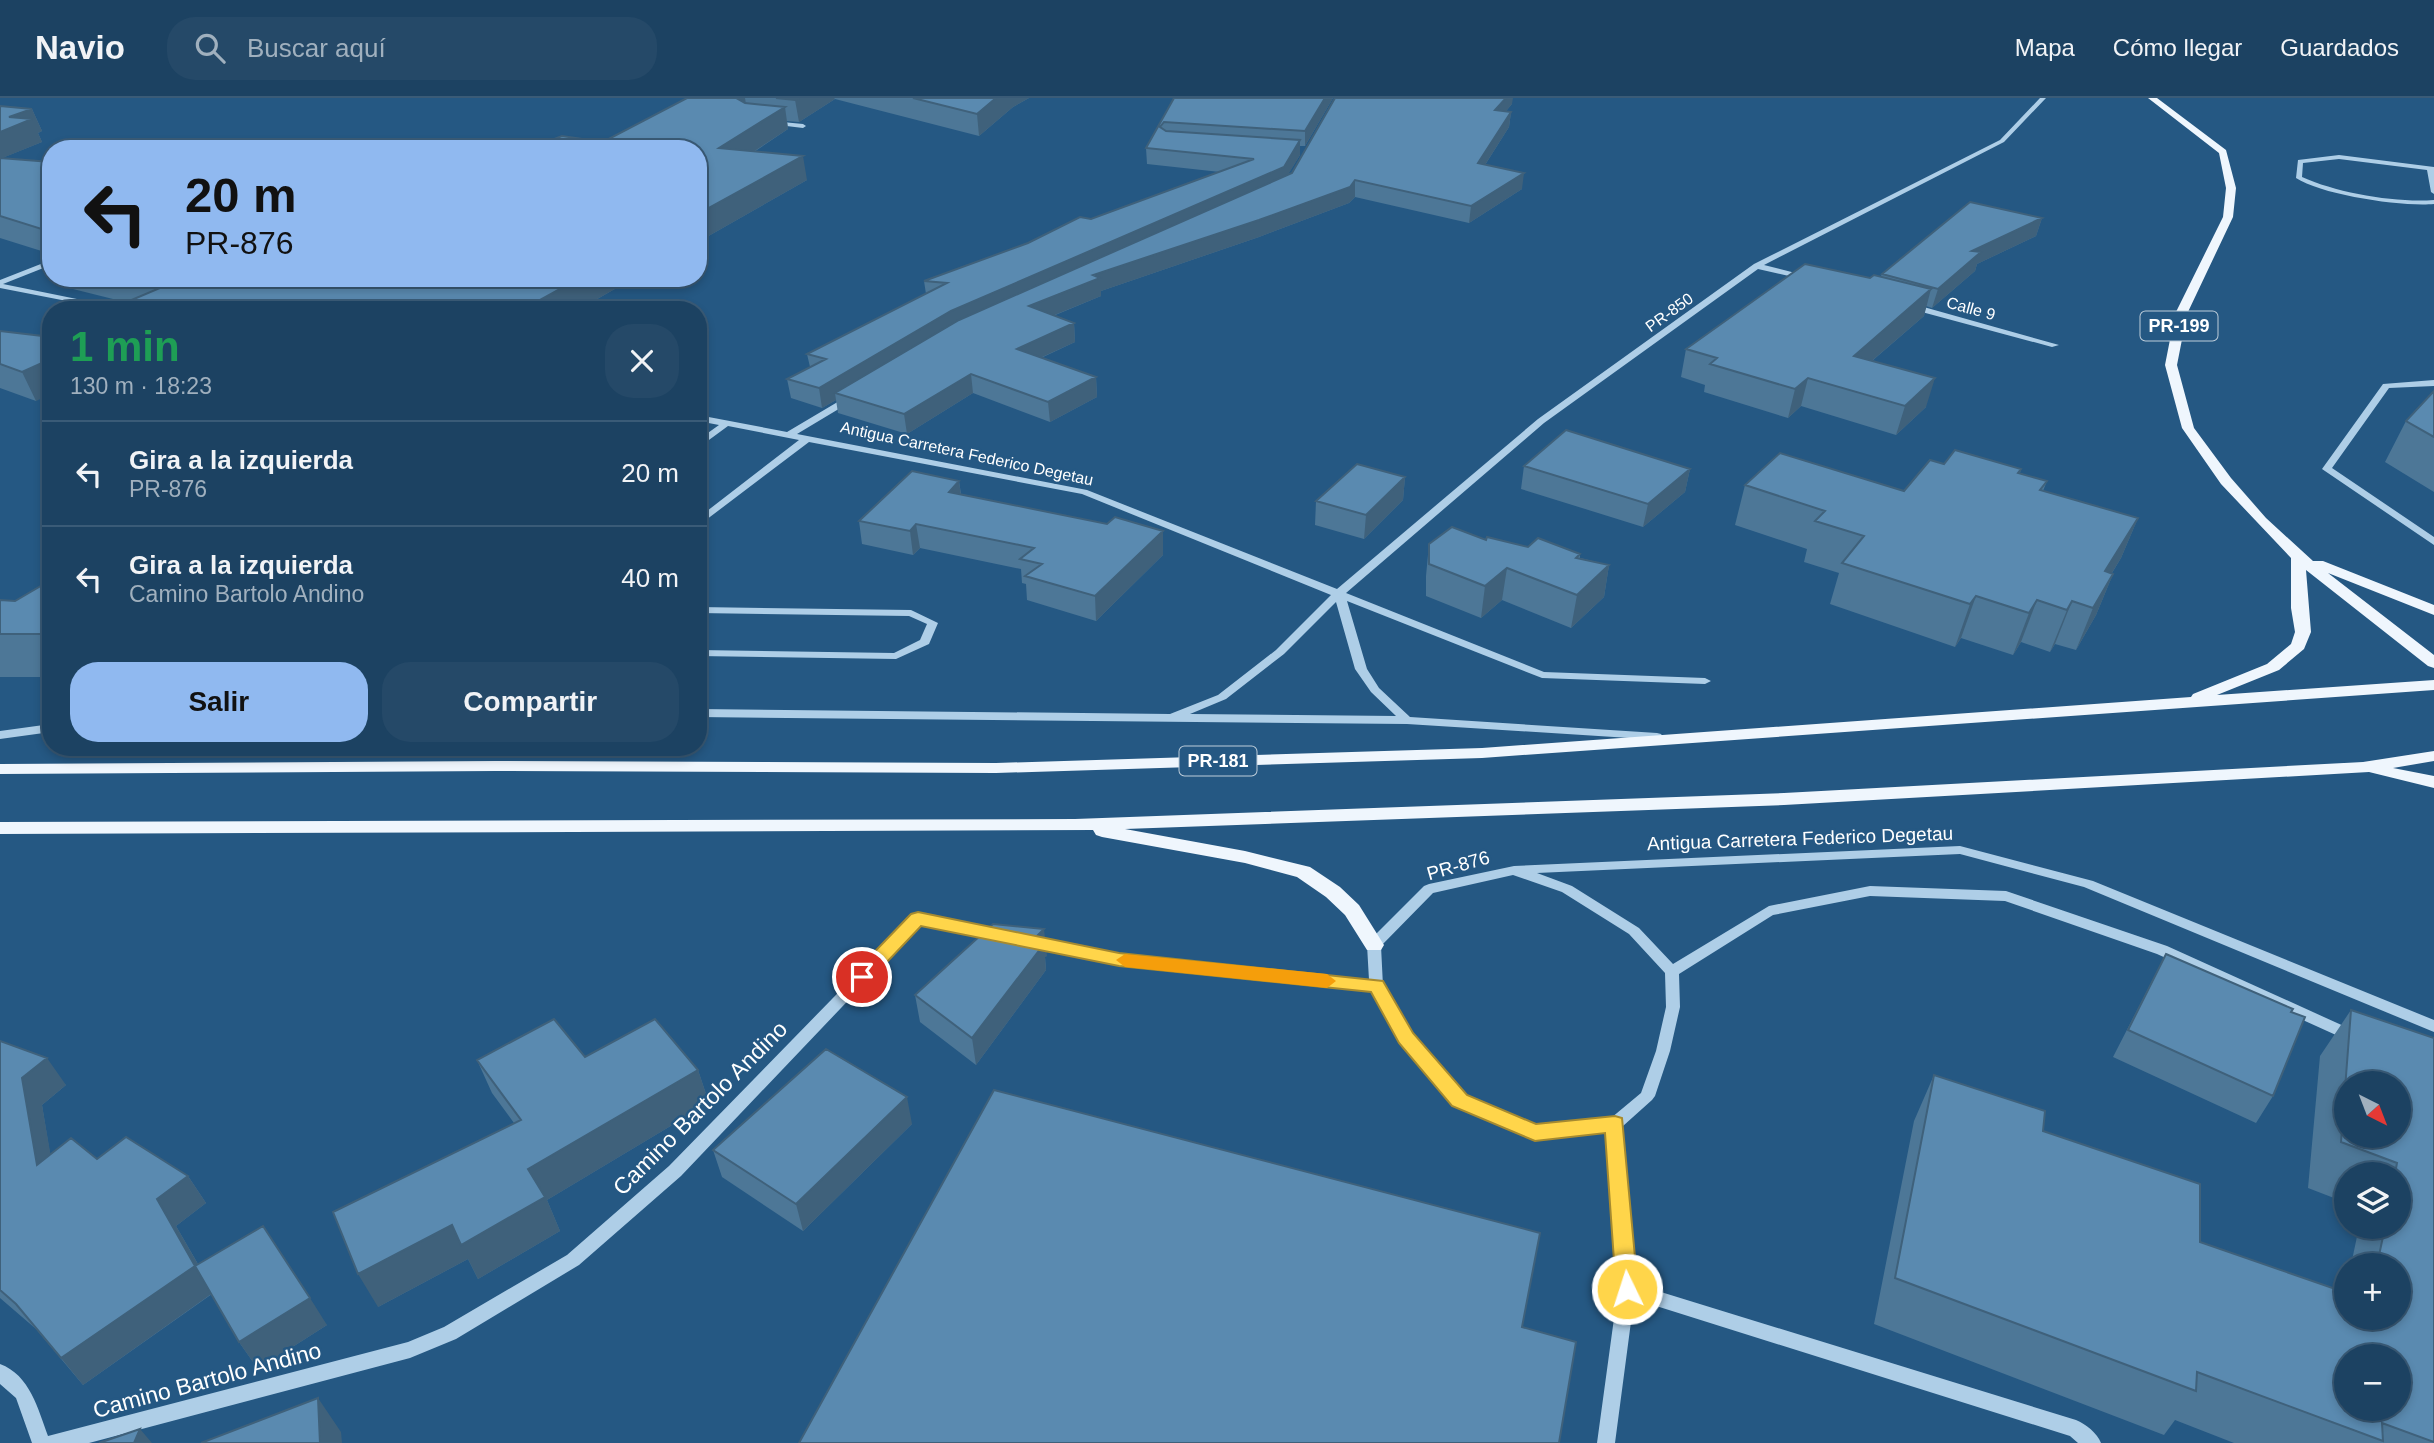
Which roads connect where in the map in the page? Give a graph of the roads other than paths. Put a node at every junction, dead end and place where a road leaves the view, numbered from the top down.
1 (2043, 98) edge
2 (2152, 98) edge
3 (762, 122) edge
4 (803, 126) dead end
5 (2432, 168) edge
6 (2434, 192) edge
7 (2434, 202) edge
8 (42, 266) edge
9 (1757, 266) junction
10 (1822, 283) edge
11 (0, 285) edge
12 (81, 301) edge
13 (1900, 303) edge
14 (2055, 345) dead end
15 (2434, 383) edge
16 (861, 391) edge
17 (707, 420) edge
18 (727, 423) junction
19 (789, 435) junction
20 (707, 437) edge
21 (808, 438) junction
22 (707, 516) edge
23 (2434, 542) edge
24 (2298, 557) junction
25 (1339, 593) junction
26 (707, 610) edge
27 (2434, 610) edge
28 (707, 653) edge
29 (2434, 663) edge
30 (1705, 681) dead end
31 (2434, 685) edge
32 (2182, 704) junction
33 (707, 713) edge
34 (1173, 716) junction
35 (1407, 720) junction
36 (42, 729) edge
37 (0, 735) edge
38 (1678, 739) junction
39 (2434, 756) edge
40 (2363, 767) junction
41 (0, 769) edge
42 (2434, 782) edge
43 (1074, 825) junction
44 (0, 828) edge
45 (1514, 870) junction
46 (1374, 945) junction
47 (1672, 972) junction
48 (1376, 986) junction
49 (2434, 1026) edge
50 (2365, 1041) edge
51 (1615, 1124) junction
52 (1627, 1289) junction
53 (0, 1372) edge
54 (41, 1443) edge
55 (52, 1443) edge
56 (1606, 1443) edge
57 (2092, 1443) edge

1 - 9 street, PR-850 / PR-850
2 - 24 main road, PR-199
3 - 4 street
5 - 6 street
5 - 7 street
8 - 11 street
9 - 10 street
9 - 25 street, PR-850 / PR-850
11 - 12 street
13 - 14 street, Calle 9
15 - 23 street
16 - 19 street
17 - 18 street, Antigua Carretera Federico Degetau
18 - 19 street, Antigua Carretera Federico Degetau
18 - 20 street
19 - 21 street, Antigua Carretera Federico Degetau
21 - 22 street
21 - 25 street, Antigua Carretera Federico Degetau
24 - 27 main road
24 - 29 main road, PR-199
24 - 32 main road
25 - 30 street, Antigua Carretera Federico Degetau
25 - 34 street, PR-850
25 - 35 street
26 - 28 street
31 - 32 main road, PR-181
32 - 38 main road, PR-181
33 - 34 street
34 - 35 street
35 - 38 street
36 - 37 street
38 - 41 main road, PR-181
39 - 40 main road
40 - 42 main road
40 - 43 main road
43 - 44 main road
43 - 46 main road
45 - 46 street, PR-876 / PR-876
45 - 47 street, PR-876 / PR-876
45 - 49 street, Antigua Carretera Federico Degetau / PR-876
46 - 48 street
47 - 50 street
47 - 51 street
48 - 51 street
48 - 55 street, Camino Bartolo Andino
51 - 52 street
52 - 56 street
52 - 57 street
53 - 54 street

